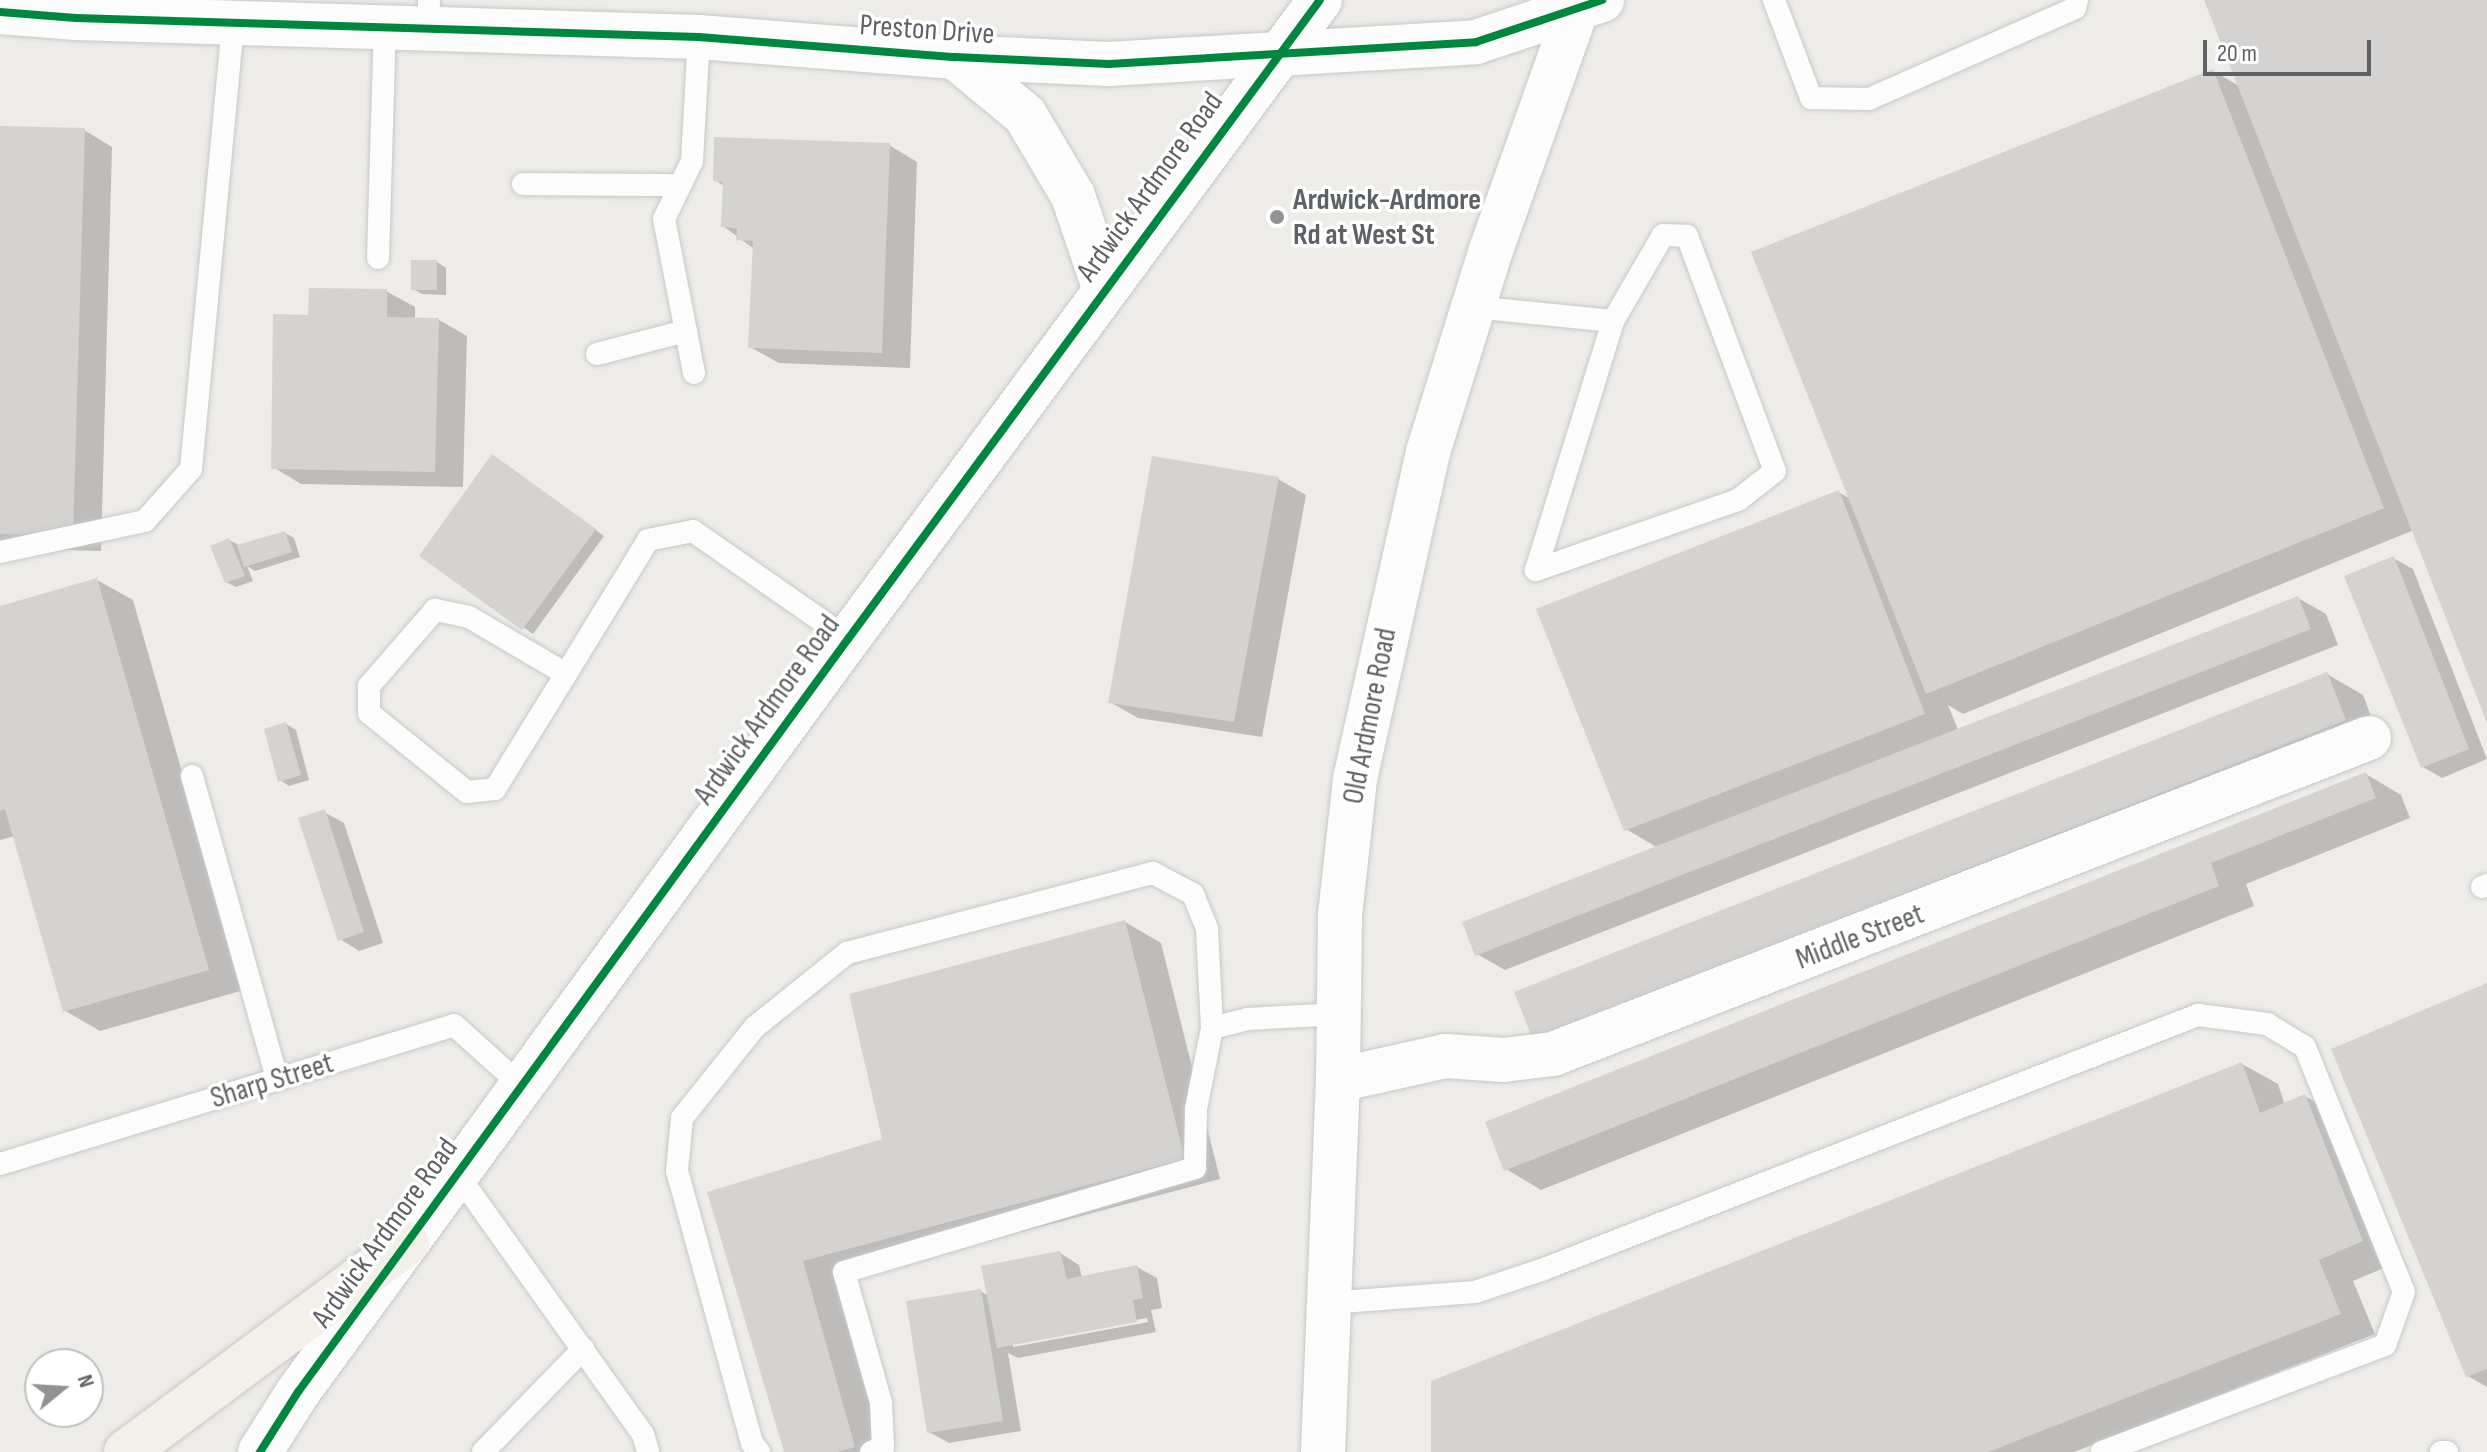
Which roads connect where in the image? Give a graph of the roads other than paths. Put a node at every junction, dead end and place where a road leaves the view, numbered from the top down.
1 (1320, 0) edge
2 (1774, 0) edge
3 (2077, 0) edge
4 (1589, 4) edge
5 (0, 12) edge
6 (429, 15) edge
7 (233, 22) junction
8 (385, 28) junction
9 (699, 37) junction
10 (1276, 55) junction
11 (955, 57) junction
12 (523, 184) dead end
13 (680, 185) junction
14 (378, 258) dead end
15 (1105, 290) junction
16 (1473, 307) junction
17 (1613, 321) junction
18 (686, 331) junction
19 (597, 354) dead end
20 (694, 373) dead end
21 (0, 552) edge
22 (848, 639) junction
23 (566, 674) junction
24 (2369, 738) dead end
25 (192, 776) dead end
26 (1339, 1014) junction
27 (1212, 1028) junction
28 (277, 1079) junction
29 (1338, 1080) junction
30 (523, 1087) junction
31 (0, 1164) edge
32 (458, 1175) junction
33 (407, 1243) junction
34 (1328, 1303) junction
35 (583, 1349) junction
36 (126, 1452) edge
37 (260, 1452) edge
38 (483, 1452) edge
39 (648, 1452) edge
40 (759, 1452) edge
41 (871, 1452) edge
42 (1323, 1452) edge
43 (2102, 1452) edge
44 (2441, 1452) edge
45 (2447, 1452) edge

1 - 10 street, Ardwick Ardmore Road
2 - 3 lane
4 - 10 street, Preston Drive
4 - 16 street, Old Ardmore Road
5 - 7 street, Preston Drive
6 - 8 street, Preston Drive
6 - 9 street, Preston Drive
7 - 8 street, Preston Drive
7 - 21 lane
8 - 14 lane
9 - 11 street, Preston Drive
9 - 13 lane
10 - 11 street, Preston Drive
10 - 15 street, Ardwick Ardmore Road
11 - 15 street
12 - 13 lane
13 - 18 lane
15 - 22 street, Ardwick Ardmore Road
16 - 17 lane
16 - 26 street, Old Ardmore Road
17 - 17 lane
18 - 19 lane
18 - 20 lane
22 - 23 lane
22 - 30 street, Ardwick Ardmore Road
23 - 23 lane
24 - 29 street, Middle Street
25 - 28 lane
26 - 27 lane
26 - 29 street, Old Ardmore Road
27 - 40 lane
27 - 41 lane
28 - 30 lane, Sharp Street
28 - 31 lane, Sharp Street
29 - 34 street, Old Ardmore Road
30 - 32 street, Ardwick Ardmore Road
32 - 33 street, Ardwick Ardmore Road
32 - 35 lane
33 - 36 main road
33 - 37 street, Ardwick Ardmore Road
34 - 42 street, Old Ardmore Road
34 - 43 lane
35 - 38 lane
35 - 39 lane
44 - 45 lane

